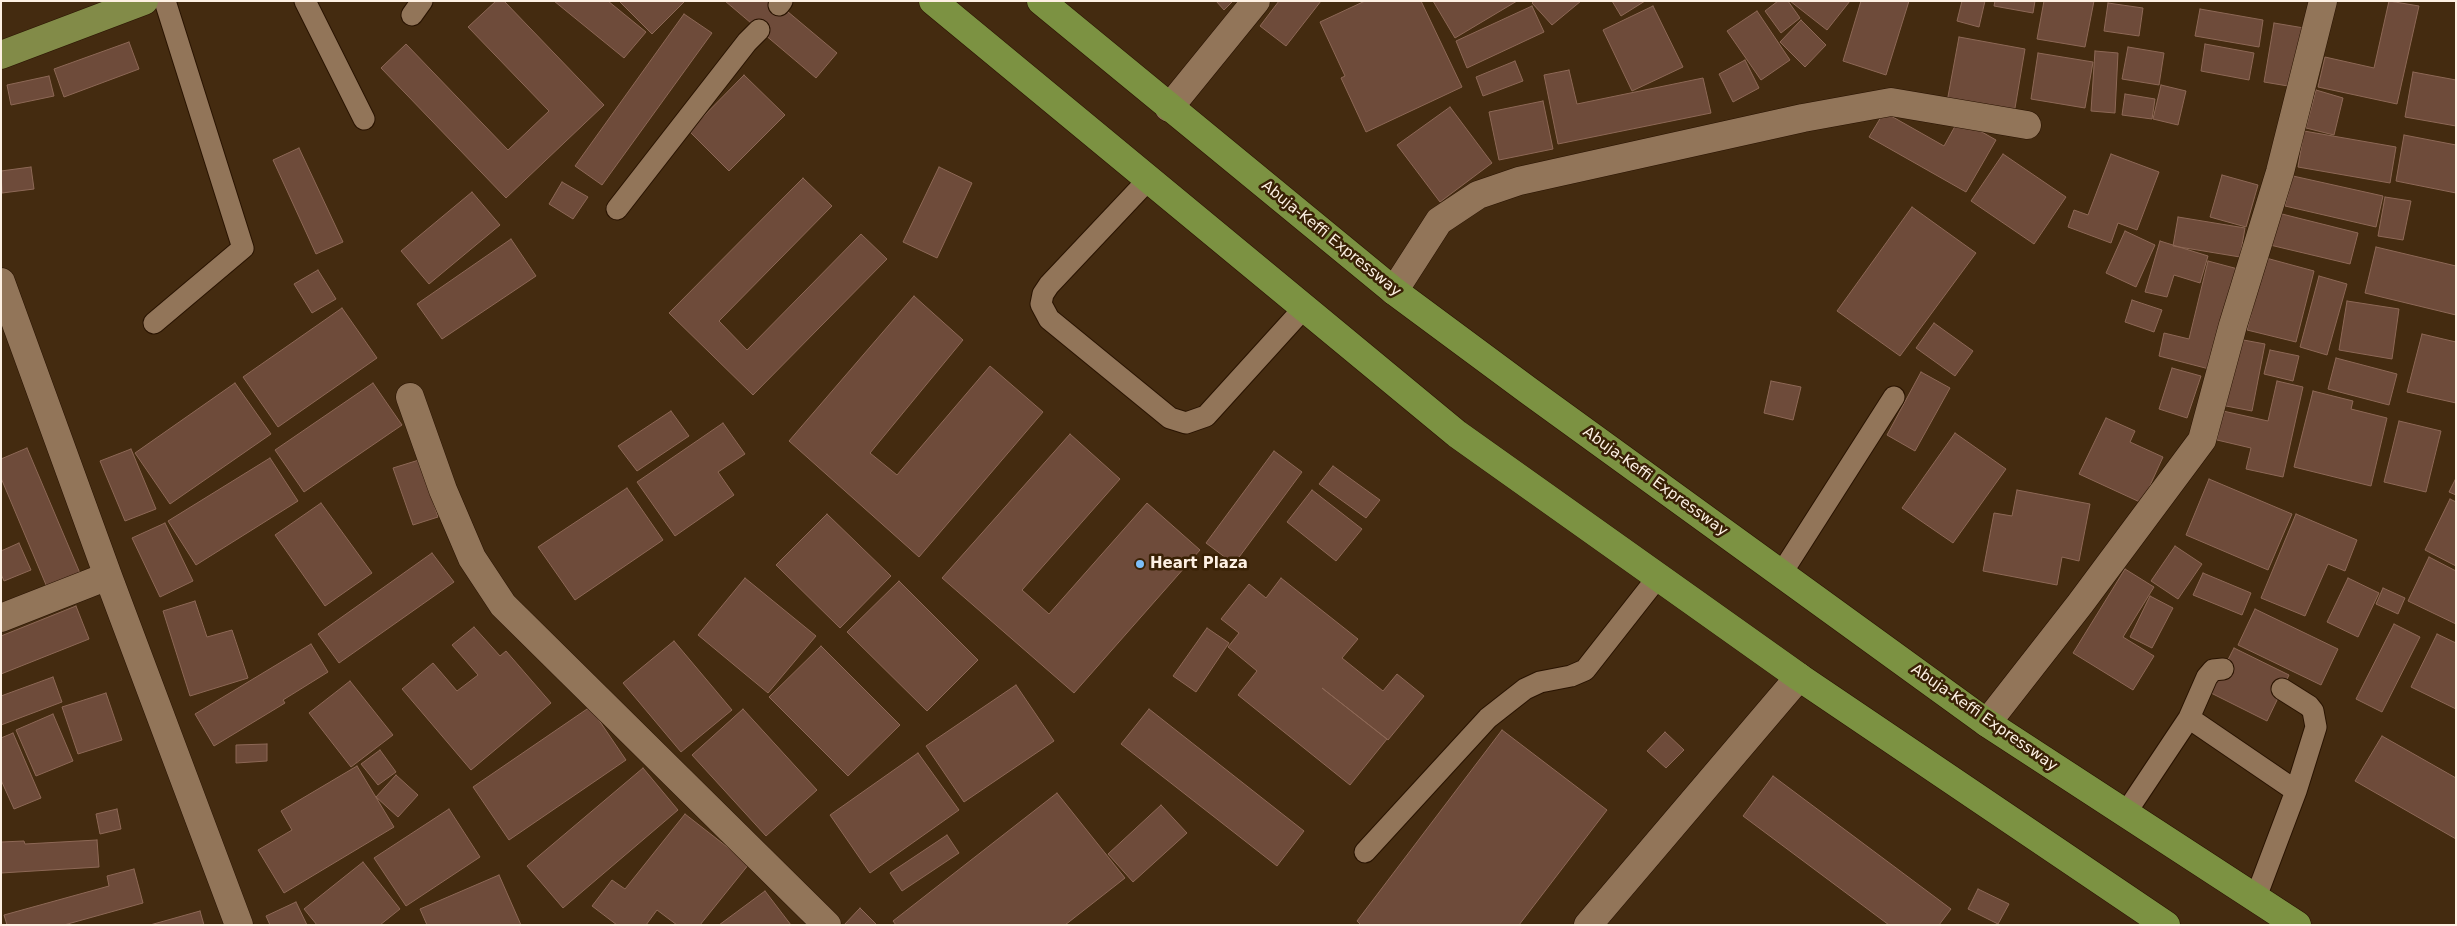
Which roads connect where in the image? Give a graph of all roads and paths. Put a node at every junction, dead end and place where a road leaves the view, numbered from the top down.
1 (144, 1) edge
2 (165, 1) edge
3 (305, 1) edge
4 (933, 1) edge
5 (1041, 1) edge
6 (1256, 1) edge
7 (2323, 1) edge
8 (759, 30) dead end
9 (1, 55) edge
10 (1169, 108) junction
11 (364, 119) dead end
12 (2027, 125) dead end
13 (1148, 180) junction
14 (617, 209) dead end
15 (1, 282) edge
16 (1394, 291) junction
17 (1304, 308) junction
18 (154, 323) dead end
19 (410, 397) dead end
20 (1894, 397) dead end
21 (1781, 574) junction
22 (108, 576) junction
23 (1658, 577) junction
24 (1, 618) edge
25 (2223, 669) dead end
26 (1799, 677) junction
27 (2282, 689) dead end
28 (2189, 718) junction
29 (1986, 723) junction
30 (2296, 791) junction
31 (2125, 814) junction
32 (1365, 852) dead end
33 (2256, 897) junction
34 (238, 925) edge
35 (826, 925) edge
36 (1588, 925) edge
37 (2166, 925) edge
38 (2297, 925) edge

1 - 9 main road
2 - 18 lane
3 - 11 lane
4 - 13 highway
5 - 10 highway, Abuja-Keffi Expressway
6 - 10 street
7 - 29 street
8 - 14 lane
10 - 16 highway, Abuja-Keffi Expressway
12 - 16 street
13 - 17 highway
13 - 17 lane
15 - 22 street
16 - 21 highway, Abuja-Keffi Expressway
17 - 23 highway
19 - 35 street
20 - 21 lane
21 - 29 highway, Abuja-Keffi Expressway
22 - 24 street
22 - 34 street
23 - 26 highway
23 - 32 lane
25 - 28 lane
26 - 36 street
26 - 37 highway
27 - 30 lane
28 - 30 lane
28 - 31 lane
29 - 31 highway, Abuja-Keffi Expressway
30 - 33 lane
31 - 33 highway, Abuja-Keffi Expressway
33 - 38 highway, Abuja-Keffi Expressway

